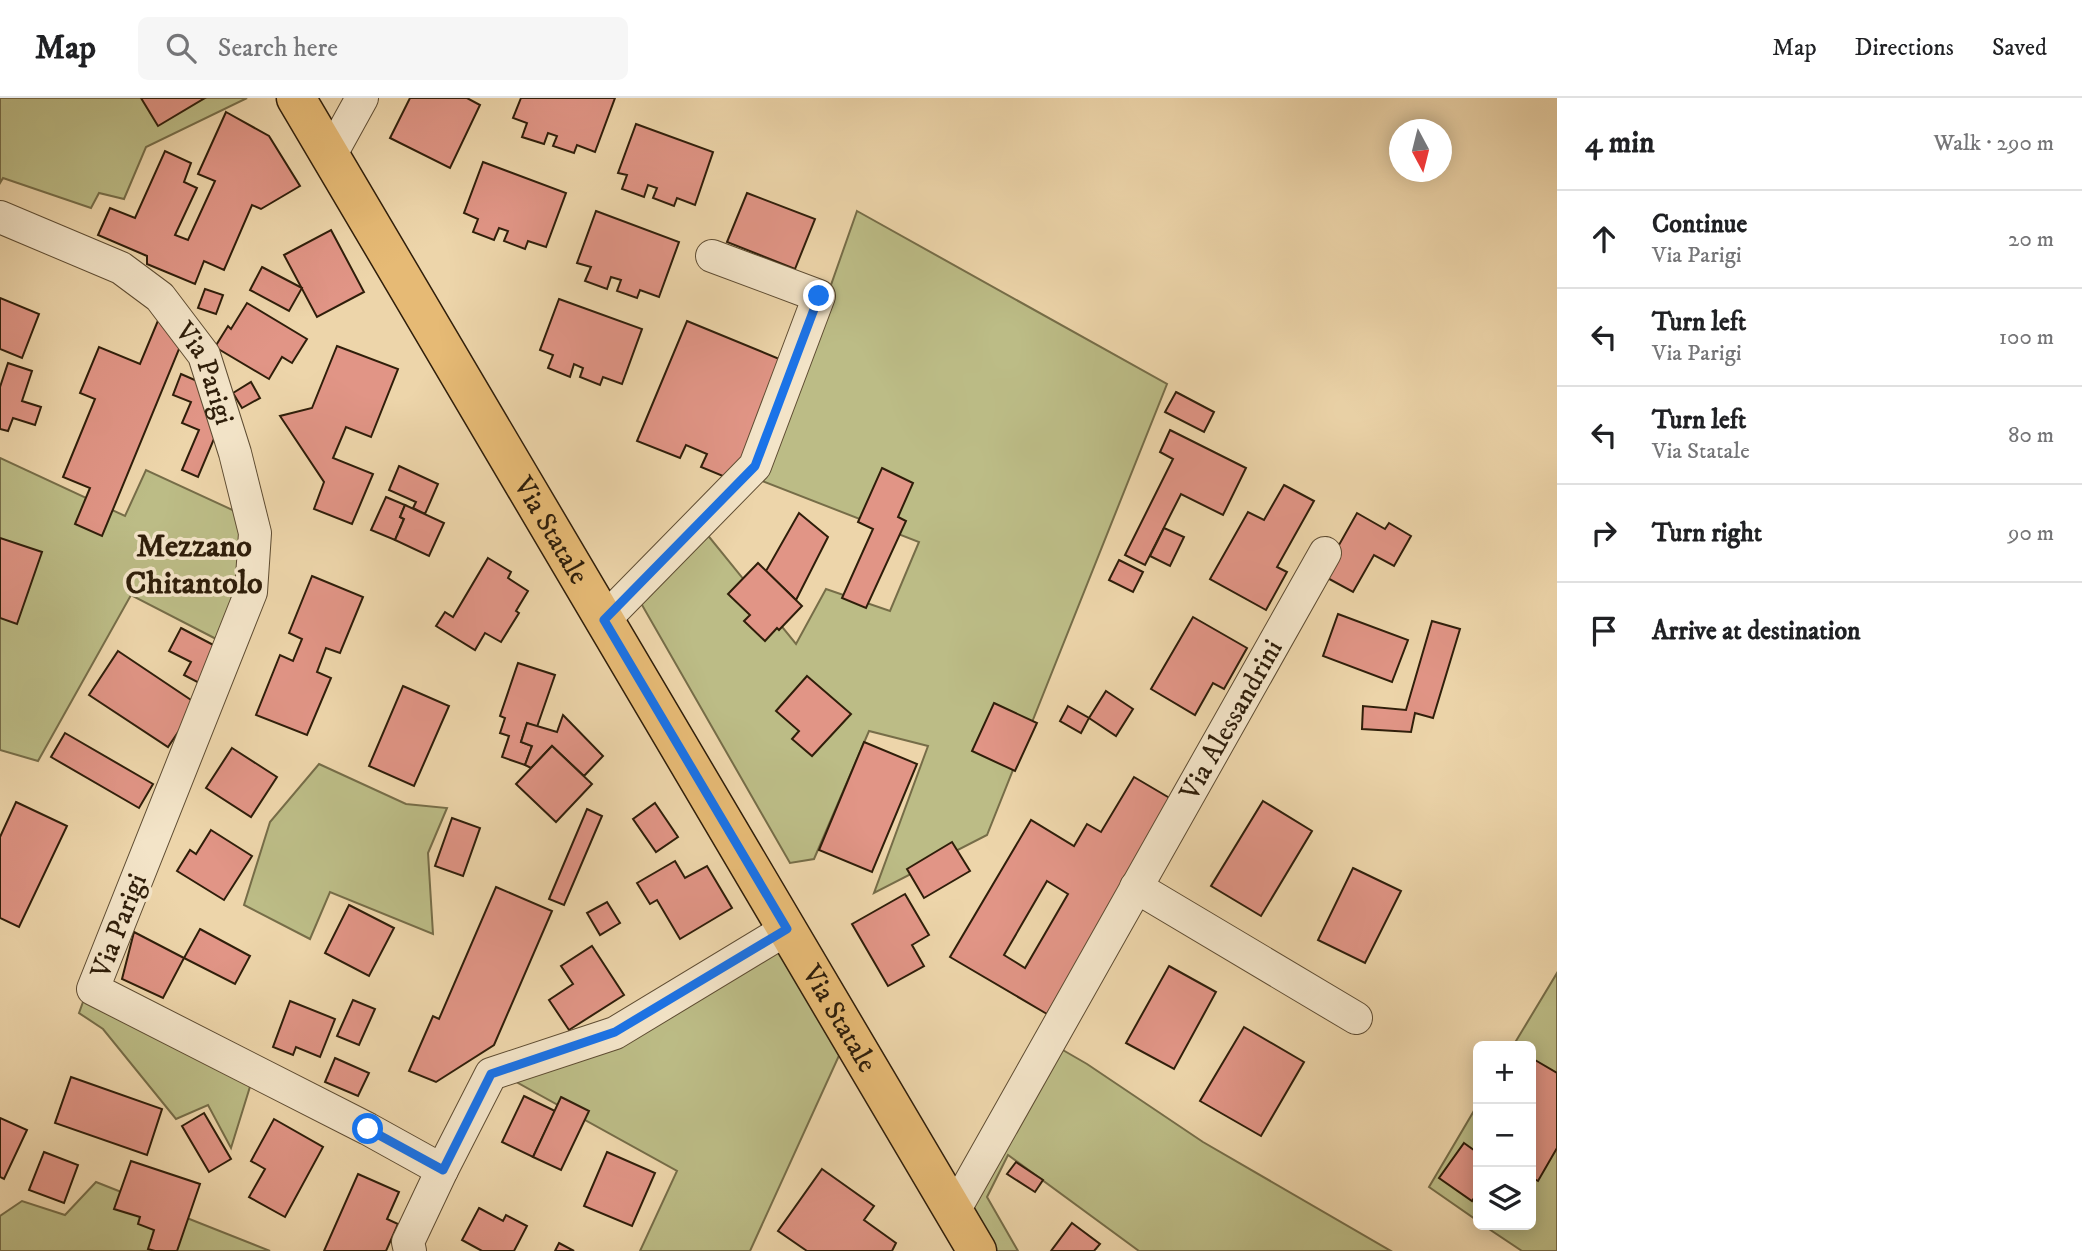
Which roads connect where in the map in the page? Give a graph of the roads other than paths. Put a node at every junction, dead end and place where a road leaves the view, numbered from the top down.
1 (296, 98) edge
2 (362, 98) edge
3 (330, 156) junction
4 (0, 216) edge
5 (712, 256) dead end
6 (1325, 553) dead end
7 (604, 620) junction
8 (1136, 887) junction
9 (787, 929) junction
10 (1356, 1018) dead end
11 (443, 1170) junction
12 (954, 1211) junction
13 (408, 1248) edge
14 (977, 1251) edge

1 - 3 main road, Via Statale
2 - 3 street
3 - 7 main road, Via Statale
4 - 11 street, Via Parigi
5 - 7 street
6 - 8 street, Via Alessandrini
7 - 9 main road, Via Statale
8 - 10 street
8 - 12 street, Via Alessandrini
9 - 11 street
9 - 12 main road, Via Statale
11 - 13 street
12 - 14 main road, Via Statale

